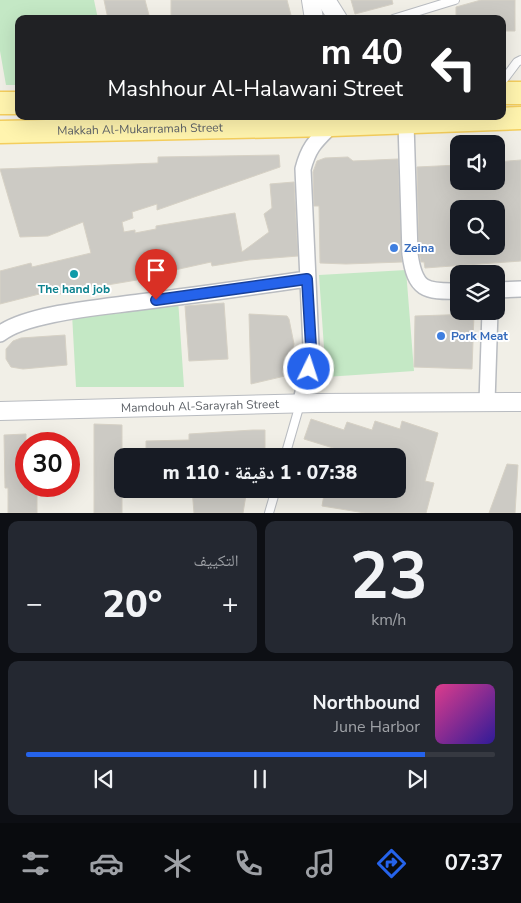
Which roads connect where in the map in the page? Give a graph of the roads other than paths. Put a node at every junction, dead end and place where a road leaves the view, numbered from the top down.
1 (312, 0) edge
2 (326, 0) edge
3 (450, 1) edge
4 (314, 15) edge
5 (335, 15) edge
6 (406, 15) edge
7 (521, 60) edge
8 (506, 77) edge
9 (506, 93) edge
10 (521, 93) edge
11 (0, 103) edge
12 (15, 103) edge
13 (521, 118) edge
14 (506, 119) edge
15 (475, 120) edge
16 (452, 121) junction
17 (349, 122) edge
18 (406, 123) junction
19 (521, 130) edge
20 (0, 132) edge
21 (307, 279) junction
22 (521, 289) edge
23 (505, 290) edge
24 (450, 291) edge
25 (490, 320) edge
26 (0, 334) edge
27 (487, 402) junction
28 (521, 402) edge
29 (300, 404) junction
30 (0, 411) edge
31 (287, 448) edge
32 (273, 498) edge
33 (269, 513) edge

1 - 4 street
2 - 5 street
3 - 6 lane
7 - 8 lane
9 - 10 main road
11 - 12 main road
13 - 14 main road, Makkah Al-Mukarramah Street
15 - 16 main road, Makkah Al-Mukarramah Street
16 - 18 main road, Makkah Al-Mukarramah Street
16 - 19 main road
17 - 18 main road, Makkah Al-Mukarramah Street
17 - 20 main road, Makkah Al-Mukarramah Street
17 - 21 street
18 - 24 street
21 - 26 street
21 - 29 street
22 - 23 street
25 - 27 street
27 - 28 street, Mamdouh Al-Sarayrah Street
27 - 29 street, Mamdouh Al-Sarayrah Street
29 - 30 street, Mamdouh Al-Sarayrah Street
29 - 31 lane
32 - 33 lane

